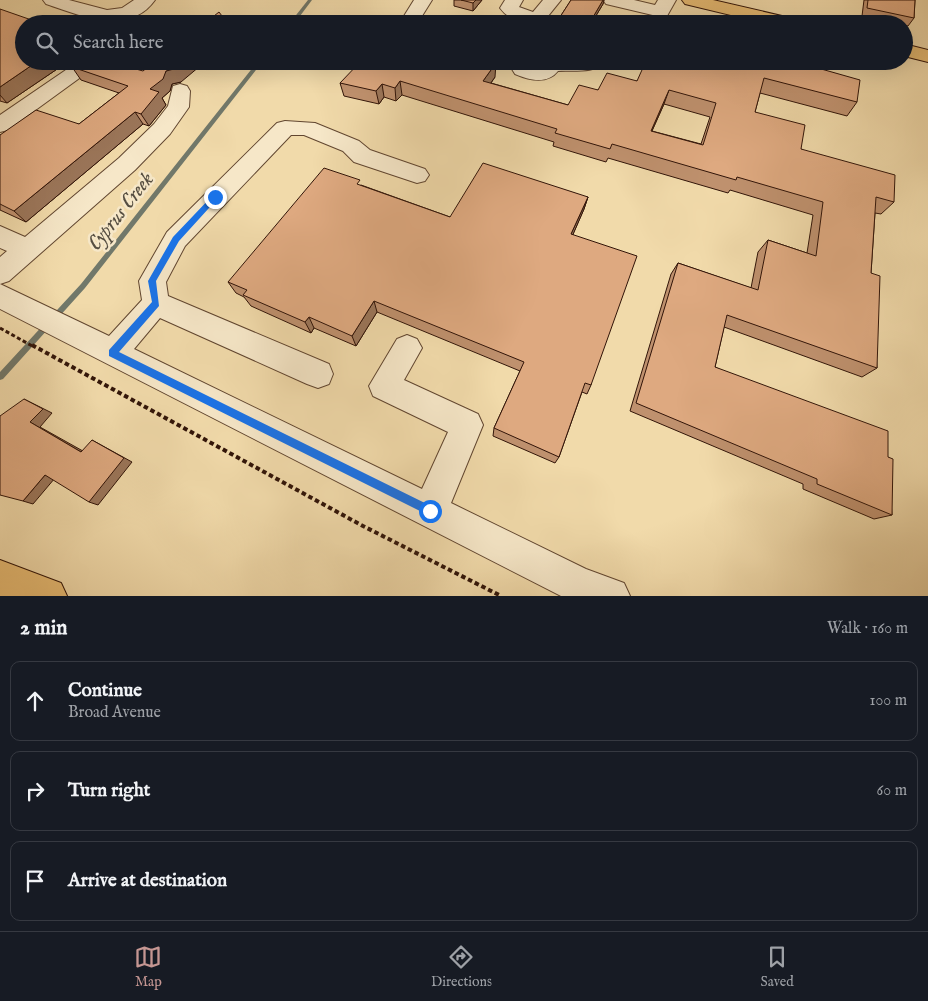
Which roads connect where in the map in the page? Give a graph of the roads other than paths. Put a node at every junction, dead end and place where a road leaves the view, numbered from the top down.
1 (52, 0) edge
2 (146, 0) edge
3 (423, 0) edge
4 (514, 0) edge
5 (552, 0) edge
6 (612, 0) edge
7 (691, 0) edge
8 (664, 6) edge
9 (100, 15) edge
10 (134, 15) edge
11 (412, 15) edge
12 (520, 15) edge
13 (540, 15) edge
14 (655, 15) edge
15 (754, 15) edge
16 (913, 52) edge
17 (928, 56) edge
18 (81, 70) edge
19 (522, 70) edge
20 (549, 70) edge
21 (180, 91) dead end
22 (73, 97) dead end
23 (8, 127) edge
24 (0, 146) edge
25 (417, 175) dead end
26 (0, 236) edge
27 (26, 249) junction
28 (0, 273) edge
29 (0, 296) edge
30 (156, 303) junction
31 (102, 348) junction
32 (407, 348) dead end
33 (318, 374) dead end
34 (430, 511) junction
35 (0, 578) edge
36 (48, 596) edge
37 (611, 596) edge

1 - 9 street
2 - 10 street
3 - 11 street
4 - 12 street
5 - 13 street
6 - 8 street
7 - 15 main road
8 - 14 street
16 - 17 main road
18 - 23 street
19 - 20 street
21 - 27 street
22 - 23 street
23 - 24 street
25 - 30 street
26 - 27 street
27 - 28 street
29 - 31 street
30 - 31 street
30 - 33 street
31 - 34 street
32 - 34 street
34 - 37 street
35 - 36 main road

